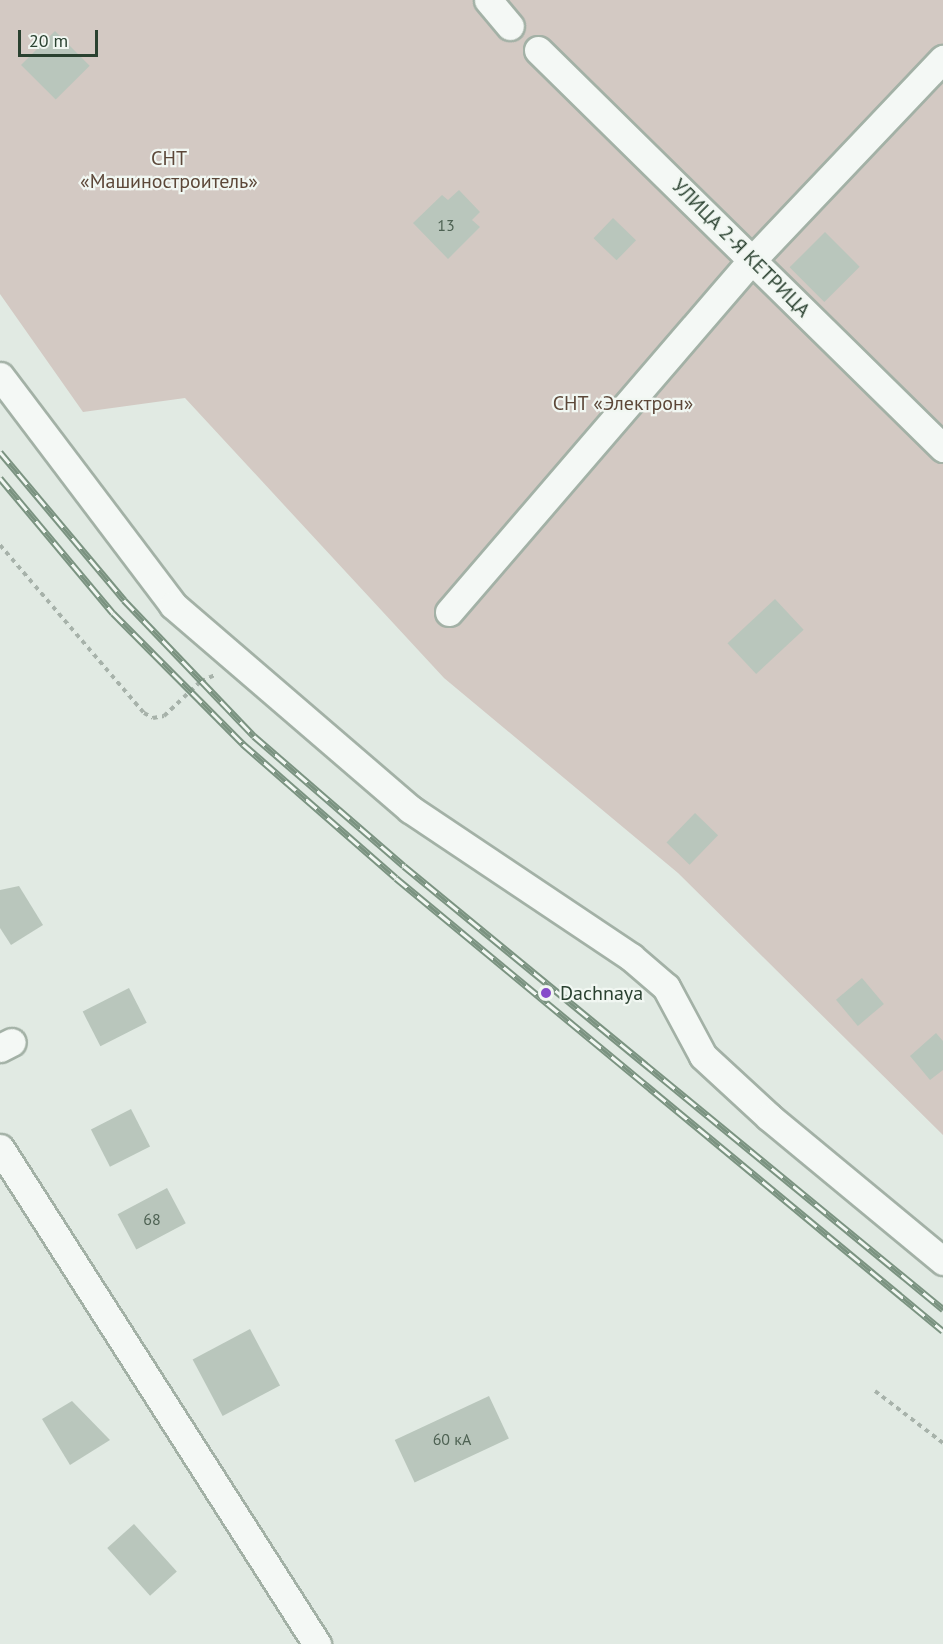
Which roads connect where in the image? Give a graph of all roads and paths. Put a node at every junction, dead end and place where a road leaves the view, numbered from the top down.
1 (488, 0) edge
2 (510, 26) dead end
3 (538, 50) dead end
4 (943, 59) edge
5 (753, 259) junction
6 (0, 376) edge
7 (943, 448) edge
8 (0, 545) edge
9 (448, 612) dead end
10 (252, 677) junction
11 (0, 1148) edge
12 (943, 1261) edge
13 (875, 1391) dead end
14 (943, 1443) edge
15 (317, 1644) edge

1 - 2 street
3 - 5 street, УЛИЦА 2-Я КЕТРИЦА
4 - 5 street
5 - 7 street, УЛИЦА 2-Я КЕТРИЦА
5 - 9 street
6 - 10 street
8 - 10 path
10 - 12 street
11 - 15 street
13 - 14 path

